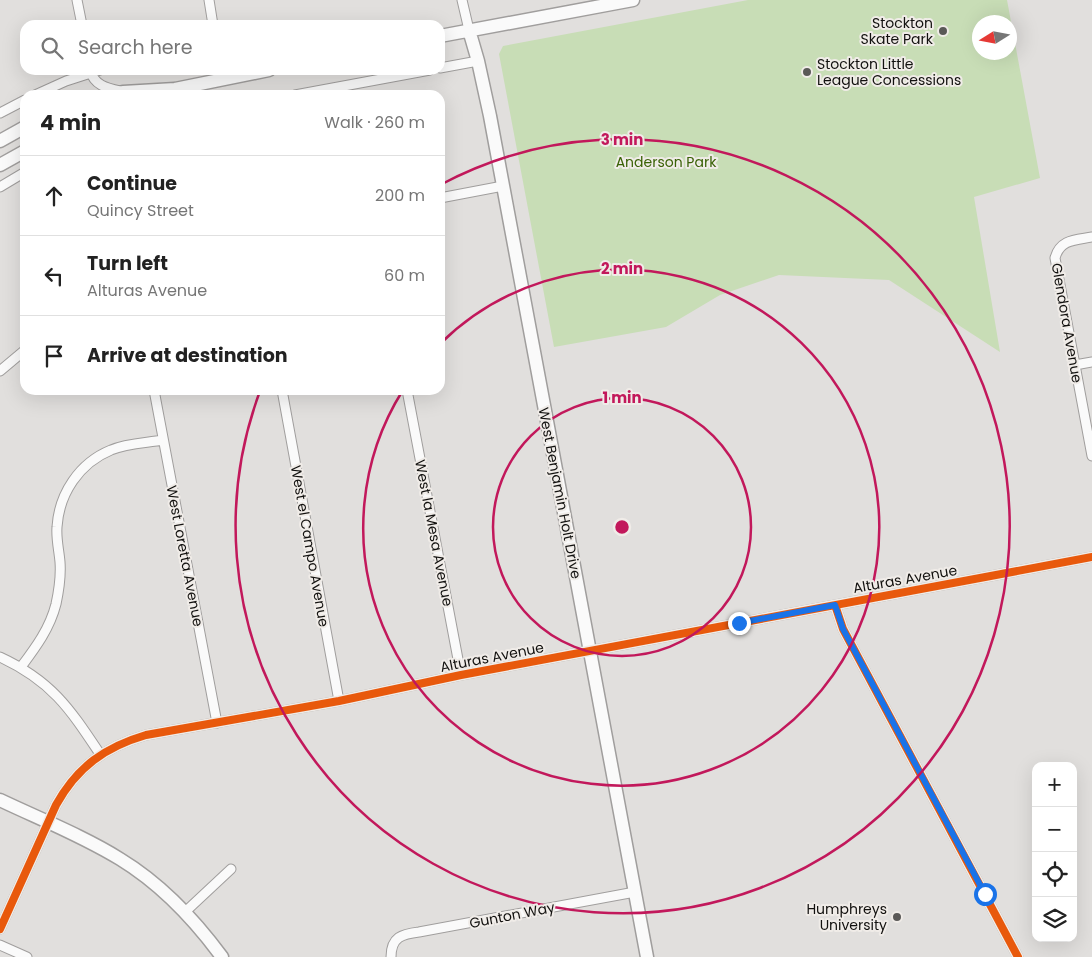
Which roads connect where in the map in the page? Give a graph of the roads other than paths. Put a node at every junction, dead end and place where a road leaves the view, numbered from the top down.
1 (77, 0) edge
2 (209, 0) edge
3 (462, 0) edge
4 (633, 0) edge
5 (81, 20) edge
6 (212, 20) edge
7 (469, 30) junction
8 (445, 35) edge
9 (478, 61) junction
10 (445, 67) edge
11 (80, 75) edge
12 (92, 75) edge
13 (222, 75) edge
14 (403, 75) edge
15 (175, 89) joint
16 (46, 90) edge
17 (110, 90) edge
18 (160, 90) edge
19 (322, 90) edge
20 (20, 103) edge
21 (0, 113) edge
22 (20, 130) edge
23 (0, 141) edge
24 (20, 154) edge
25 (0, 165) edge
26 (20, 175) edge
27 (503, 186) junction
28 (0, 187) edge
29 (445, 197) edge
30 (1092, 238) edge
31 (20, 354) edge
32 (1092, 362) edge
33 (1075, 365) junction
34 (0, 371) edge
35 (155, 395) edge
36 (283, 395) edge
37 (409, 395) edge
38 (163, 440) junction
39 (1092, 456) edge
40 (1092, 557) edge
41 (835, 605) junction
42 (590, 651) junction
43 (0, 657) edge
44 (21, 667) junction
45 (461, 675) junction
46 (339, 701) junction
47 (217, 723) junction
48 (100, 754) junction
49 (0, 800) edge
50 (49, 822) junction
51 (231, 869) dead end
52 (635, 892) junction
53 (184, 912) junction
54 (0, 929) edge
55 (0, 944) edge
56 (28, 957) edge
57 (222, 957) edge
58 (392, 957) edge
59 (648, 957) edge
60 (1018, 957) edge

1 - 5 street
2 - 6 street
3 - 7 street
4 - 7 main road
7 - 8 main road
7 - 9 main road, West Benjamin Holt Drive
9 - 10 street
9 - 27 main road, West Benjamin Holt Drive
11 - 16 street
12 - 17 street
13 - 15 main road
14 - 19 street
15 - 18 main road
20 - 21 street
22 - 23 main road
24 - 25 main road
26 - 28 street
27 - 29 street
27 - 42 main road, West Benjamin Holt Drive
30 - 33 street, Glendora Avenue
31 - 34 street
32 - 33 street
33 - 39 street, Glendora Avenue
35 - 38 street, West Loretta Avenue
36 - 46 street, West el Campo Avenue
37 - 45 street, West la Mesa Avenue
38 - 44 street
38 - 47 street, West Loretta Avenue
40 - 41 street, Alturas Avenue
41 - 42 street, Alturas Avenue
41 - 60 street
42 - 45 street, Alturas Avenue
42 - 52 main road, West Benjamin Holt Drive
43 - 44 street
44 - 48 street
45 - 46 street, Alturas Avenue
46 - 47 street, Alturas Avenue
47 - 48 street, Alturas Avenue
48 - 50 street, Alturas Avenue
49 - 50 main road
50 - 53 main road
50 - 54 street, Alturas Avenue
51 - 53 street
52 - 58 street, Gunton Way
52 - 59 main road, West Benjamin Holt Drive
53 - 57 main road
55 - 56 street

